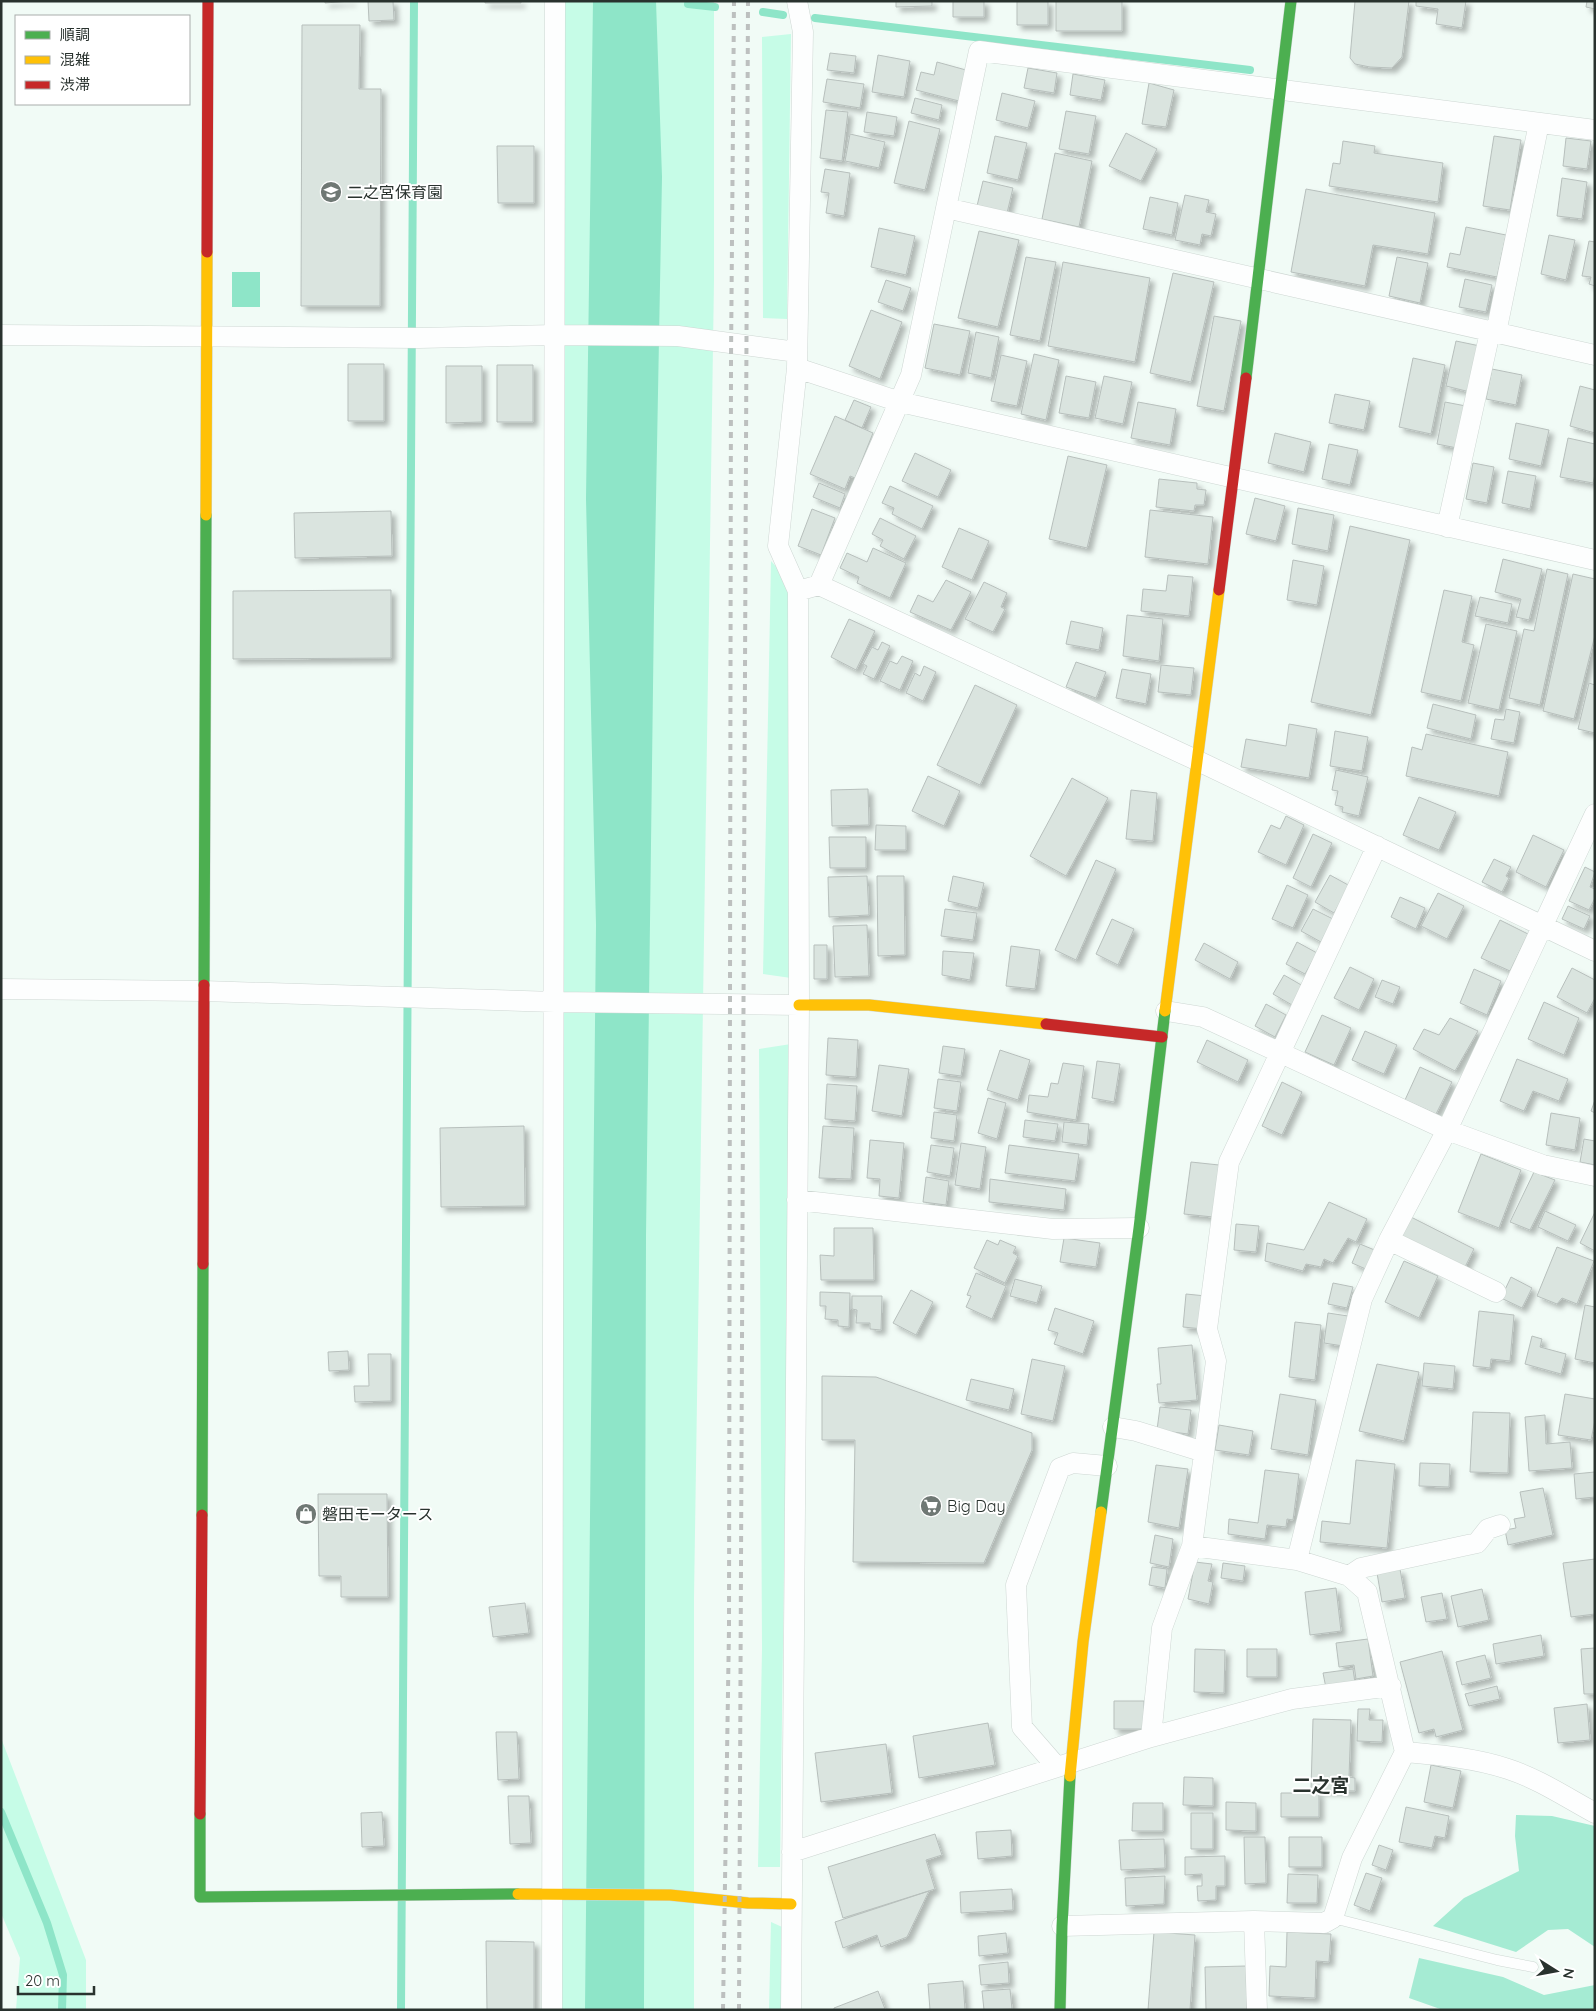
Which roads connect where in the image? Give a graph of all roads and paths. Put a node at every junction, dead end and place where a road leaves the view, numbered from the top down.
1 (208, 1) edge
2 (555, 1) edge
3 (797, 1) edge
4 (1291, 1) edge
5 (1279, 89) junction
6 (1539, 123) junction
7 (1595, 130) edge
8 (946, 208) junction
9 (1259, 279) junction
10 (1493, 332) junction
11 (1, 335) edge
12 (562, 336) junction
13 (206, 337) junction
14 (1595, 355) edge
15 (797, 360) junction
16 (900, 402) junction
17 (1234, 479) junction
18 (1448, 527) junction
19 (1595, 560) edge
20 (819, 584) junction
21 (798, 591) junction
22 (1196, 760) junction
23 (1595, 814) edge
24 (1377, 846) junction
25 (1542, 926) junction
26 (1595, 951) edge
27 (1, 990) edge
28 (204, 991) junction
29 (561, 1002) junction
30 (799, 1005) junction
31 (1166, 1012) junction
32 (1162, 1037) junction
33 (1281, 1054) junction
34 (1447, 1130) junction
35 (1595, 1176) edge
36 (797, 1200) junction
37 (1139, 1228) junction
38 (1389, 1240) junction
39 (1496, 1292) dead end
40 (1113, 1427) junction
41 (1204, 1452) junction
42 (1107, 1466) junction
43 (1500, 1525) dead end
44 (1192, 1546) junction
45 (1297, 1560) junction
46 (1349, 1576) junction
47 (1391, 1686) junction
48 (1151, 1737) junction
49 (1405, 1752) junction
50 (1064, 1764) junction
51 (1595, 1813) edge
52 (792, 1852) junction
53 (557, 1894) junction
54 (791, 1904) junction
55 (1333, 1918) junction
56 (1254, 1921) junction
57 (1062, 1926) junction
58 (1533, 1967) dead end
59 (552, 2010) edge
60 (791, 2010) edge
61 (1060, 2010) edge
62 (1257, 2010) edge

1 - 13 street
2 - 12 street
3 - 15 street
4 - 5 street
5 - 6 street
5 - 8 street
5 - 9 street
6 - 7 street
6 - 10 street
8 - 9 street
8 - 16 street
9 - 10 street
9 - 17 street
10 - 14 street
10 - 18 street
11 - 13 street
12 - 13 street
12 - 15 street
12 - 29 street
13 - 28 street
15 - 16 street
15 - 21 street
16 - 17 street
16 - 20 street
17 - 18 street
17 - 22 street
18 - 19 street
20 - 21 street
20 - 22 street
21 - 30 street
22 - 24 street
22 - 31 street
23 - 25 street
24 - 25 street
24 - 33 street
25 - 26 street
25 - 34 street
27 - 28 street
28 - 29 street
28 - 53 street
29 - 30 street
29 - 53 street
30 - 32 street
30 - 36 street
31 - 32 street
31 - 33 street
32 - 37 street
33 - 34 street
33 - 41 street
34 - 35 street
34 - 38 street
36 - 37 street
36 - 52 street
37 - 40 street
38 - 39 street
38 - 45 street
40 - 41 street
40 - 42 street
41 - 44 street
42 - 50 street
42 - 50 street
43 - 46 street
44 - 45 street
44 - 48 street
45 - 46 street
46 - 47 street
47 - 48 street
47 - 49 street
48 - 50 street
49 - 51 street
49 - 55 street
50 - 52 street
50 - 57 street
52 - 54 street
53 - 54 street
53 - 59 street
54 - 60 street
55 - 56 street
55 - 58 lane
56 - 57 street
56 - 62 street
57 - 61 street

